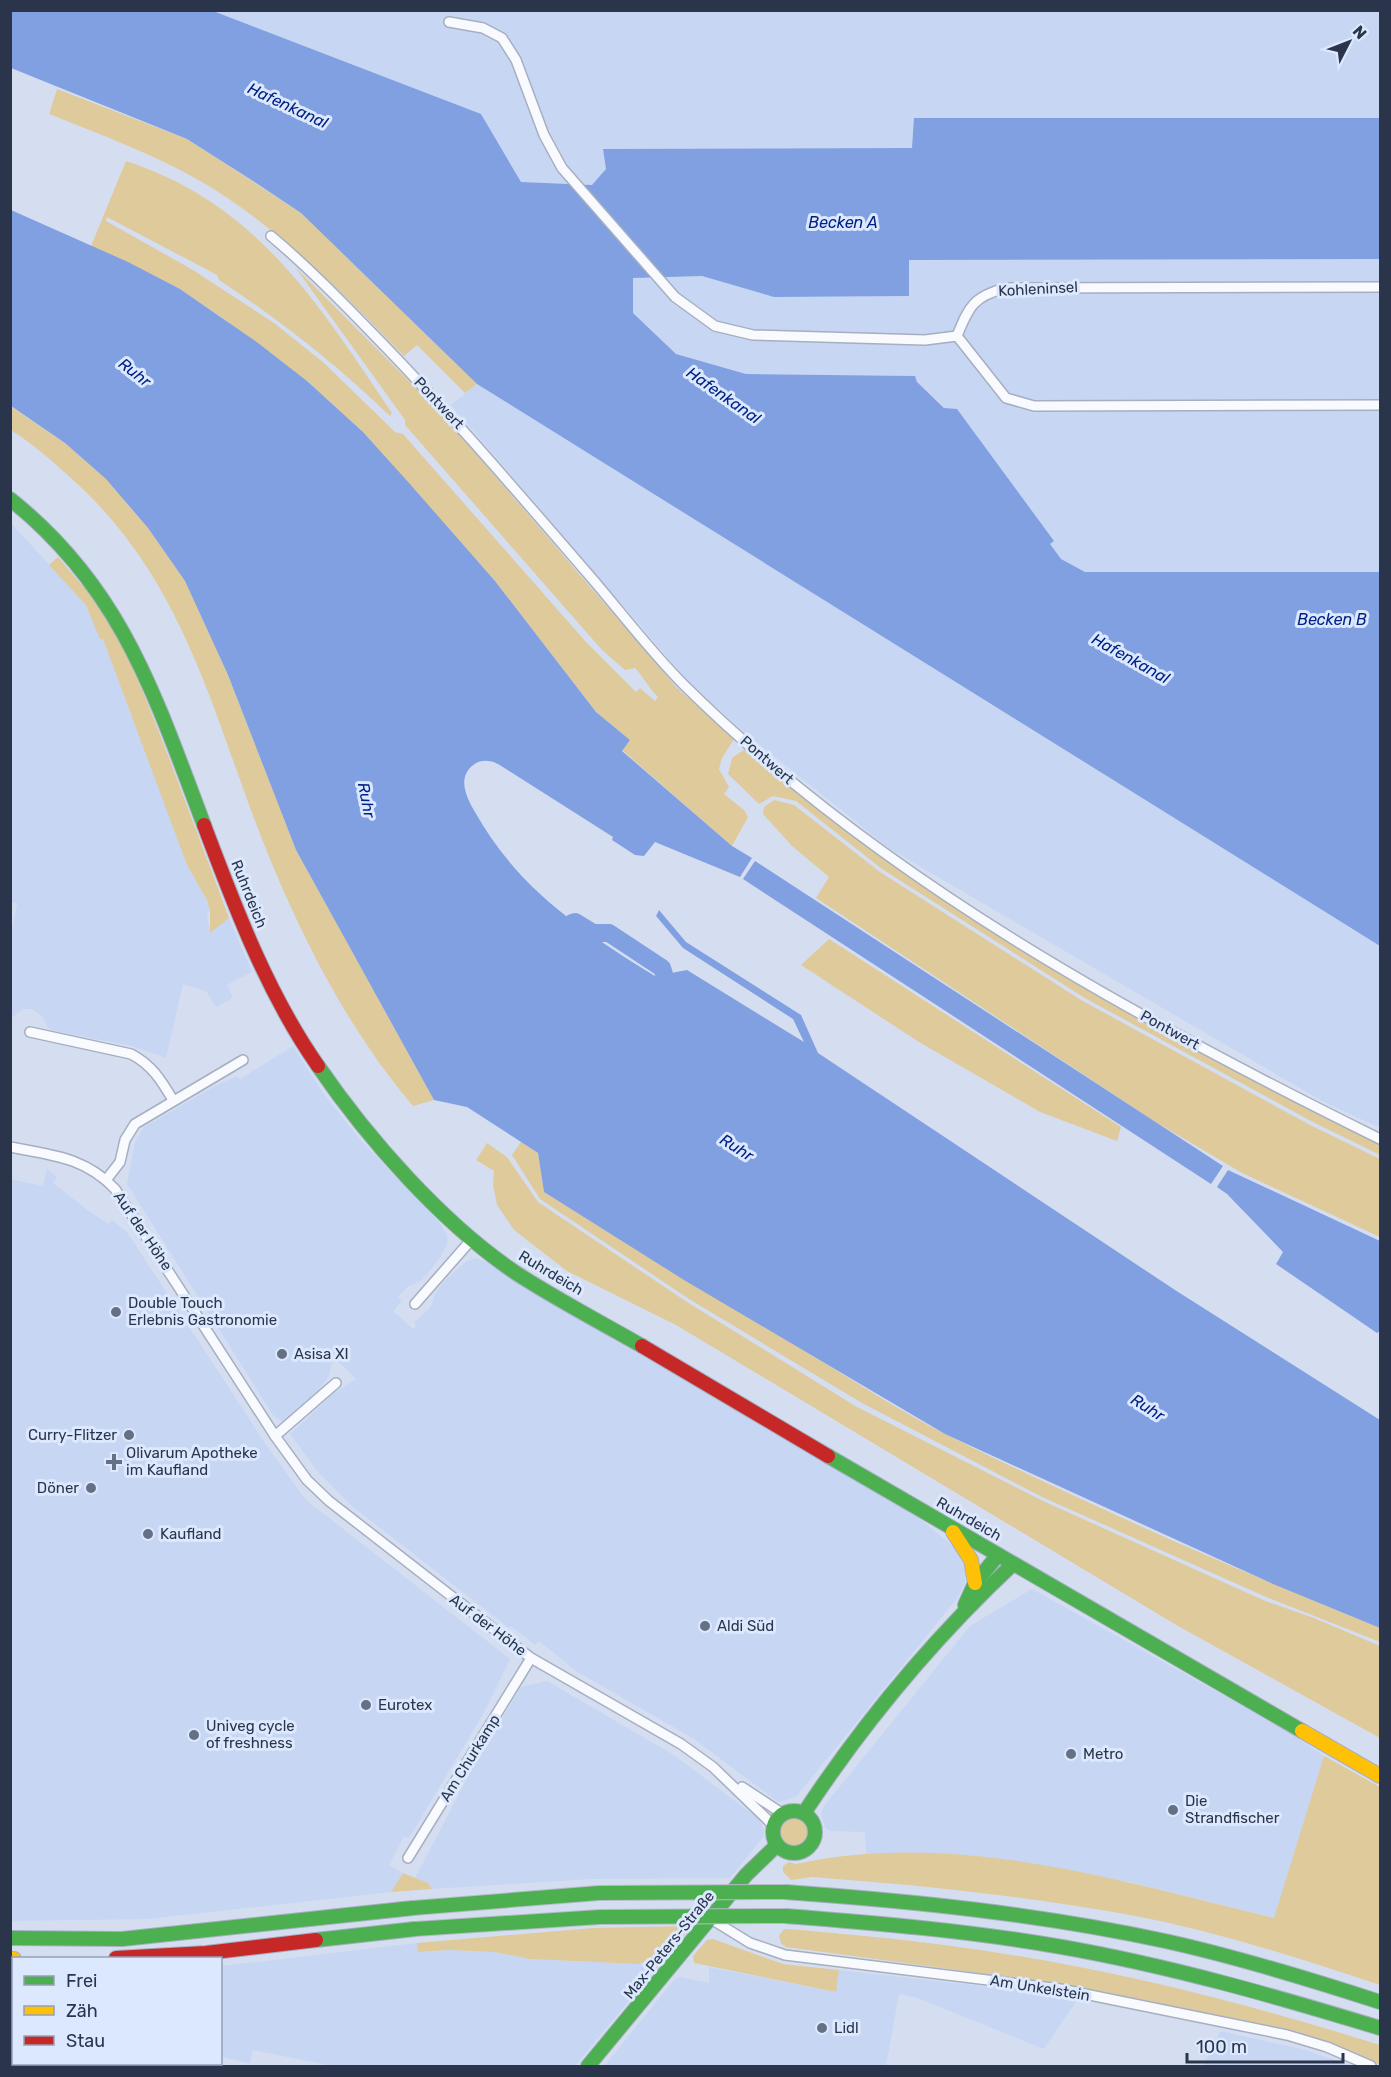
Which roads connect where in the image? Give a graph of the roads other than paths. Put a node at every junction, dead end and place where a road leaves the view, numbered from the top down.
1 (448, 22) dead end
2 (271, 236) dead end
3 (1380, 287) edge
4 (957, 336) junction
5 (1380, 405) edge
6 (10, 499) edge
7 (30, 1032) dead end
8 (243, 1060) dead end
9 (173, 1100) junction
10 (1380, 1139) edge
11 (10, 1147) edge
12 (106, 1180) junction
13 (472, 1239) junction
14 (415, 1304) dead end
15 (336, 1383) dead end
16 (276, 1436) junction
17 (951, 1528) junction
18 (998, 1555) junction
19 (1013, 1564) junction
20 (975, 1583) junction
21 (963, 1611) junction
22 (531, 1658) junction
23 (1380, 1776) edge
24 (729, 1780) junction
25 (804, 1813) junction
26 (783, 1814) junction
27 (773, 1825) junction
28 (777, 1845) junction
29 (408, 1858) dead end
30 (711, 1919) junction
31 (10, 1938) edge
32 (146, 1957) edge
33 (1380, 2002) edge
34 (1380, 2028) edge
35 (588, 2067) edge
36 (1371, 2067) edge

1 - 4 street
2 - 10 street, Pontwert
3 - 4 street, Kohleninsel
4 - 5 street
6 - 13 main road, Ruhrdeich
7 - 9 street
8 - 9 street, Auf der Höhe
9 - 12 street, Auf der Höhe
11 - 12 street, Auf der Höhe
12 - 16 street, Auf der Höhe
13 - 14 street
13 - 17 main road, Ruhrdeich
15 - 16 street
16 - 22 street, Auf der Höhe
17 - 18 main road, Ruhrdeich
17 - 20 main road
18 - 19 main road, Ruhrdeich
18 - 20 main road
19 - 21 main road
19 - 23 main road, Ruhrdeich
20 - 21 main road
21 - 25 main road
22 - 24 street, Auf der Höhe
22 - 29 street, Am Churkamp
24 - 26 street, Auf der Höhe
24 - 27 street, Auf der Höhe
25 - 26 main road
25 - 28 main road
26 - 27 main road
27 - 28 main road
28 - 30 main road, Max-Peters-Straße
30 - 35 main road, Max-Peters-Straße
30 - 36 street, Am Unkelstein
31 - 33 main road, bridge
32 - 34 main road, bridge

